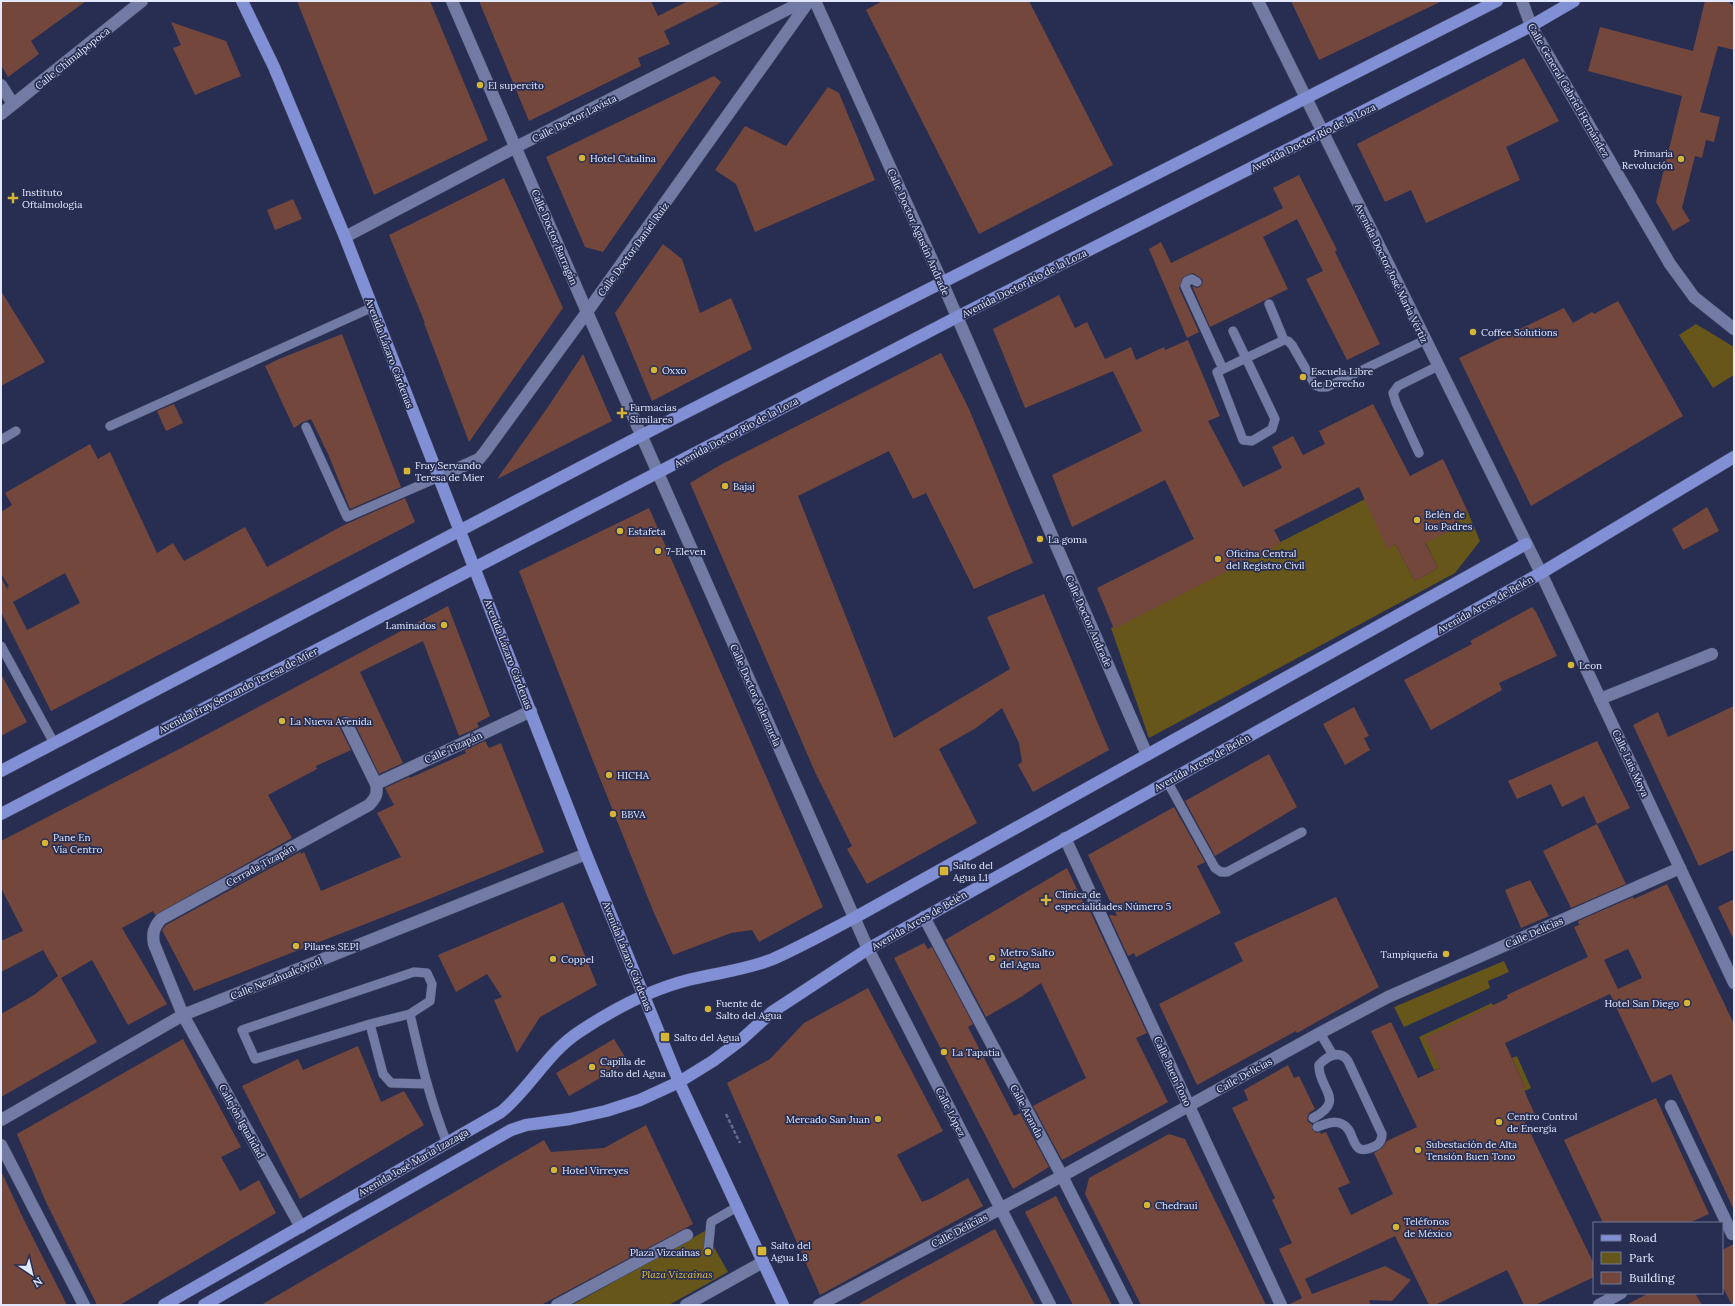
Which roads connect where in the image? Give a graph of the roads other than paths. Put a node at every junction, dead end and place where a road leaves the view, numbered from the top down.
1 (142, 1) edge
2 (242, 1) edge
3 (452, 1) edge
4 (804, 1) edge
5 (809, 1) edge
6 (815, 1) edge
7 (1258, 1) edge
8 (1497, 1) edge
9 (1522, 1) edge
10 (1574, 1) edge
11 (1531, 26) junction
12 (1, 85) edge
13 (1305, 98) junction
14 (13, 104) junction
15 (1, 114) edge
16 (1322, 132) junction
17 (516, 147) junction
18 (345, 237) junction
19 (942, 282) junction
20 (1197, 282) dead end
21 (1269, 304) dead end
22 (372, 307) junction
23 (587, 312) junction
24 (957, 317) junction
25 (1734, 329) edge
26 (1233, 331) dead end
27 (1284, 340) junction
28 (1425, 340) junction
29 (1246, 359) junction
30 (1438, 366) junction
31 (1224, 369) junction
32 (110, 426) dead end
33 (306, 427) dead end
34 (16, 431) dead end
35 (642, 435) junction
36 (1, 440) edge
37 (1419, 453) dead end
38 (1734, 456) edge
39 (658, 472) junction
40 (439, 477) junction
41 (1030, 487) joint
42 (460, 530) junction
43 (1526, 544) junction
44 (475, 567) junction
45 (1541, 573) junction
46 (1, 646) edge
47 (1712, 654) dead end
48 (1600, 700) junction
49 (531, 711) junction
50 (346, 723) dead end
51 (54, 744) junction
52 (1147, 755) junction
53 (1, 771) edge
54 (1167, 781) junction
55 (376, 784) junction
56 (1, 814) edge
57 (1302, 832) dead end
58 (1065, 838) junction
59 (586, 854) junction
60 (1680, 868) junction
61 (924, 917) junction
62 (854, 918) junction
63 (868, 949) junction
64 (1734, 983) edge
65 (644, 996) junction
66 (410, 1014) junction
67 (183, 1015) junction
68 (370, 1024) junction
69 (1320, 1033) junction
70 (1333, 1055) junction
71 (679, 1082) junction
72 (427, 1084) junction
73 (1189, 1105) junction
74 (1671, 1106) dead end
75 (1313, 1118) dead end
76 (1, 1120) edge
77 (1317, 1127) dead end
78 (447, 1143) junction
79 (1, 1145) edge
80 (1062, 1176) junction
81 (737, 1207) junction
82 (1000, 1209) junction
83 (1723, 1222) edge
84 (1723, 1223) edge
85 (300, 1226) junction
86 (687, 1235) dead end
87 (1729, 1236) edge
88 (708, 1252) dead end
89 (762, 1262) junction
90 (1619, 1294) edge
91 (84, 1305) edge
92 (164, 1305) edge
93 (204, 1305) edge
94 (557, 1305) edge
95 (686, 1305) edge
96 (783, 1305) edge
97 (819, 1305) edge
98 (1050, 1305) edge
99 (1127, 1305) edge
100 (1281, 1305) edge
101 (1599, 1305) edge

1 - 14 street, Calle Chimalpopoca
2 - 18 main road, Avenida Lázaro Cárdenas
3 - 17 street, Calle Doctor Barragán
4 - 17 street, Calle Doctor Lavista
5 - 23 street, Calle Doctor Daniel Ruiz
6 - 19 street, Calle Doctor Agustín Andrade
7 - 13 street, Avenida Doctor José María Vértiz
8 - 13 main road
9 - 11 street, Calle General Gabriel Hernández
10 - 11 main road, Avenida Doctor Río de la Loza
11 - 16 main road, Avenida Doctor Río de la Loza
11 - 25 street, Calle General Gabriel Hernández
12 - 14 street
13 - 16 street, Avenida Doctor José María Vértiz
13 - 19 main road
14 - 15 street, Calle Chimalpopoca
16 - 24 main road, Avenida Doctor Río de la Loza
16 - 28 street, Avenida Doctor José María Vértiz
17 - 18 street, Calle Doctor Lavista
17 - 23 street, Calle Doctor Barragán
18 - 22 main road, Avenida Lázaro Cárdenas
19 - 24 street, Calle Doctor Agustín Andrade
19 - 35 main road
20 - 31 lane
21 - 27 lane
22 - 32 lane
22 - 40 main road, Avenida Lázaro Cárdenas
23 - 35 street, Calle Doctor Barragán
23 - 40 street, Calle Doctor Daniel Ruiz
24 - 39 main road, Avenida Doctor Río de la Loza
24 - 41 street, Calle Doctor Agustín Andrade
26 - 29 lane
27 - 28 lane
27 - 29 lane
28 - 30 street, Avenida Doctor José María Vértiz
29 - 31 lane
29 - 31 lane
30 - 37 lane
30 - 43 street, Avenida Doctor José María Vértiz
33 - 40 lane
34 - 36 lane
35 - 39 street, Calle Doctor Barragán
35 - 42 main road
38 - 45 main road, Avenida Arcos de Belén
39 - 44 main road, Avenida Doctor Río de la Loza
39 - 62 street, Calle Doctor Valenzuela
40 - 42 main road, Avenida Lázaro Cárdenas
41 - 52 street, Calle Doctor Andrade
42 - 44 main road, Avenida Lázaro Cárdenas
42 - 51 main road
43 - 45 street, Calle Luis Moya
43 - 52 main road
44 - 49 main road, Avenida Lázaro Cárdenas
44 - 56 main road, Avenida Fray Servando Teresa de Mier
45 - 48 street, Calle Luis Moya
45 - 54 main road, Avenida Arcos de Belén
46 - 51 lane
47 - 48 street
48 - 60 street, Calle Luis Moya
49 - 55 street, Calle Tizapán
49 - 59 main road, Avenida Lázaro Cárdenas
50 - 55 street
51 - 53 main road
52 - 62 main road
54 - 57 lane
54 - 58 main road, Avenida Arcos de Belén
55 - 67 street, Cerrada Tizapán
58 - 61 main road, Avenida Arcos de Belén
58 - 73 street, Calle Buen Tono
59 - 65 main road, Avenida Lázaro Cárdenas
59 - 67 street, Calle Nezahualcóyotl
60 - 64 street, Calle Luis Moya
60 - 69 street, Calle Delicias
61 - 63 main road, Avenida Arcos de Belén
61 - 80 street, Calle Aranda
62 - 63 street, Calle López
62 - 65 main road
63 - 71 main road, Avenida Arcos de Belén
63 - 82 street, Calle López
65 - 71 main road, Avenida Lázaro Cárdenas
65 - 78 main road, Avenida José María Izazaga
66 - 68 lane
66 - 68 lane
66 - 72 lane
67 - 76 street, Calle Nezahualcóyotl
67 - 85 street, Callejón Igualidad
68 - 72 lane
69 - 70 lane
69 - 73 street, Calle Delicias
70 - 75 lane
70 - 77 lane
71 - 81 main road, Avenida Lázaro Cárdenas
71 - 93 main road, Avenida José María Izazaga
72 - 78 lane
73 - 80 street, Calle Delicias
73 - 100 street, Calle Buen Tono
74 - 83 street
78 - 85 main road, Avenida José María Izazaga
79 - 91 street
80 - 82 street, Calle Delicias
80 - 99 street, Calle Aranda
81 - 88 lane
81 - 89 main road, Avenida Lázaro Cárdenas
82 - 97 street, Calle Delicias
82 - 98 street, Calle López
84 - 87 street
85 - 92 main road, Avenida José María Izazaga
86 - 94 street
89 - 95 street
89 - 96 main road, Avenida Lázaro Cárdenas
90 - 101 street

